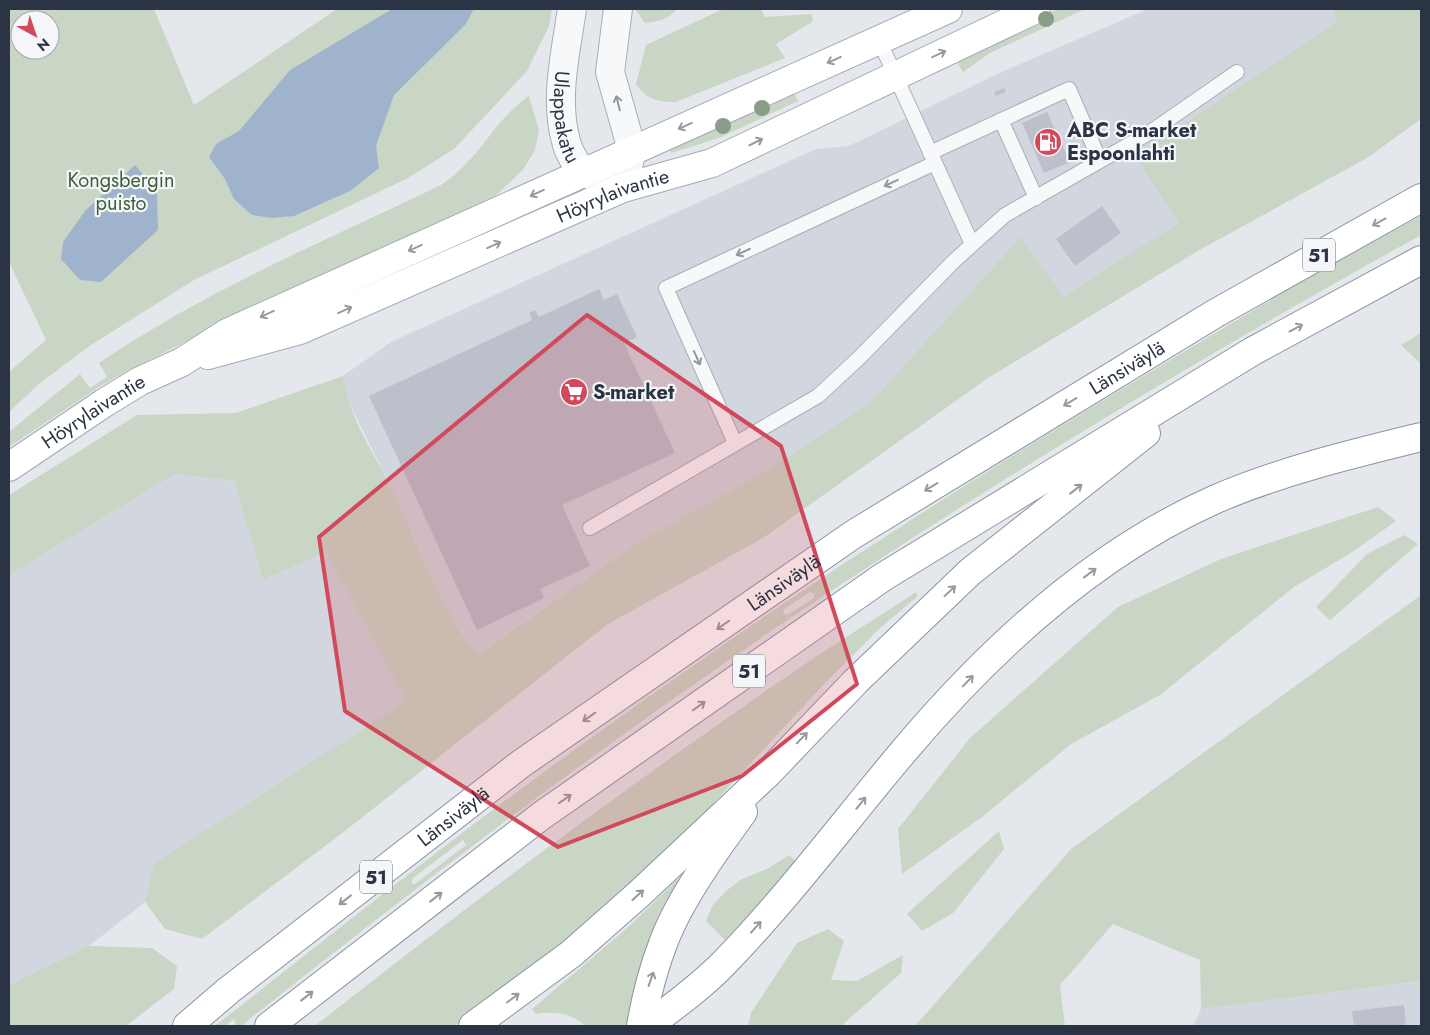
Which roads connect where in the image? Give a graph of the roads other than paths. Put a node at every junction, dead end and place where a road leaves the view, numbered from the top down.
1 (572, 9) edge
2 (618, 9) edge
3 (948, 9) edge
4 (1036, 9) edge
5 (879, 40) junction
6 (1237, 72) dead end
7 (895, 75) junction
8 (1000, 120) junction
9 (632, 150) junction
10 (932, 158) junction
11 (1100, 161) junction
12 (582, 172) junction
13 (623, 188) junction
14 (1036, 198) junction
15 (1421, 198) edge
16 (972, 244) junction
17 (1421, 260) edge
18 (1253, 351) junction
19 (182, 362) junction
20 (1421, 437) edge
21 (735, 442) junction
22 (9, 467) edge
23 (590, 528) dead end
24 (768, 773) junction
25 (229, 990) junction
26 (180, 1026) edge
27 (187, 1026) edge
28 (269, 1026) edge
29 (473, 1026) edge
30 (641, 1026) edge
31 (648, 1026) edge

1 - 12 street, Ulappakatu
9 -> 2 street
3 - 5 main road, Höyrylaivantie
7 -> 4 main road, Höyrylaivantie
5 - 7 lane
5 -> 9 main road, Höyrylaivantie
6 - 11 lane
7 - 10 lane
13 -> 7 main road, Höyrylaivantie
8 - 10 lane
8 - 11 lane
8 - 14 lane
9 - 12 main road, Höyrylaivantie
9 - 13 street
10 - 16 lane
10 -> 21 lane
11 - 14 lane
12 - 13 street, Ulappakatu
12 -> 19 main road, Höyrylaivantie
19 -> 13 main road, Höyrylaivantie
14 - 16 lane
15 -> 25 main road, Länsiväylä / 51
16 - 21 lane
18 -> 17 main road, 51
24 -> 18 main road
28 -> 18 main road, 51
19 - 22 main road, Höyrylaivantie
31 -> 20 main road
21 - 23 lane
29 -> 24 main road
30 -> 24 main road
25 - 26 main road
25 - 27 main road, Länsiväylä / 51

